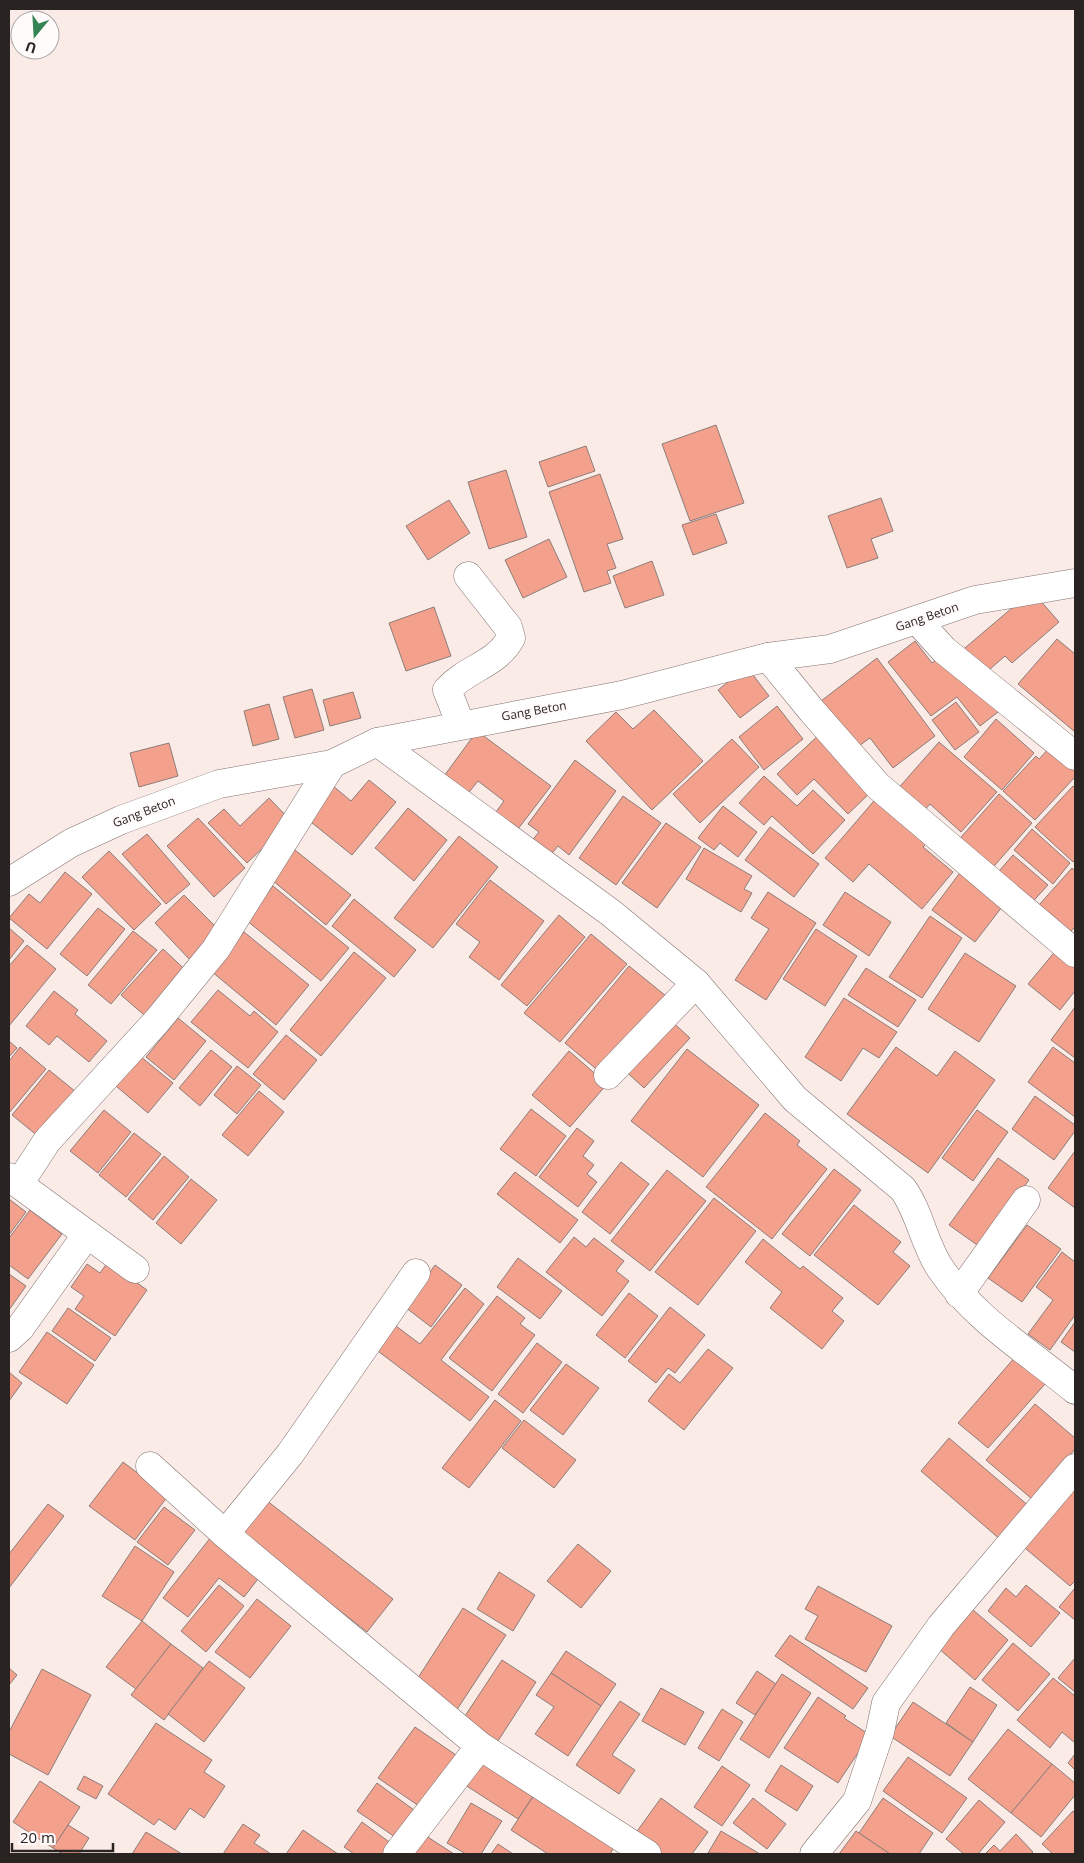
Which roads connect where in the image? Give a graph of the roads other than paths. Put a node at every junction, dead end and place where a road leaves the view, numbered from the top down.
1 (468, 576) dead end
2 (1075, 583) edge
3 (917, 620) junction
4 (768, 657) junction
5 (454, 709) junction
6 (377, 742) junction
7 (1075, 756) edge
8 (332, 764) junction
9 (9, 882) edge
10 (1075, 953) edge
11 (696, 983) junction
12 (608, 1075) dead end
13 (14, 1180) edge
14 (1026, 1200) dead end
15 (87, 1234) junction
16 (135, 1269) dead end
17 (416, 1273) dead end
18 (959, 1294) junction
19 (9, 1338) edge
20 (1075, 1390) edge
21 (150, 1466) dead end
22 (1075, 1468) edge
23 (225, 1534) junction
24 (480, 1746) junction
25 (644, 1853) edge
26 (397, 1854) edge
27 (814, 1854) edge

1 - 5 street
2 - 3 street, Gang Beton
3 - 4 street, Gang Beton
3 - 7 street
4 - 5 street, Gang Beton
4 - 10 street
5 - 6 street, Gang Beton
6 - 8 street, Gang Beton
6 - 11 street
8 - 9 street, Gang Beton
8 - 13 street
11 - 12 street
11 - 18 street
13 - 15 street
14 - 18 street
15 - 16 street
15 - 19 street
17 - 23 street
18 - 20 street
21 - 23 street
22 - 27 street
23 - 24 street
24 - 25 street
24 - 26 street

